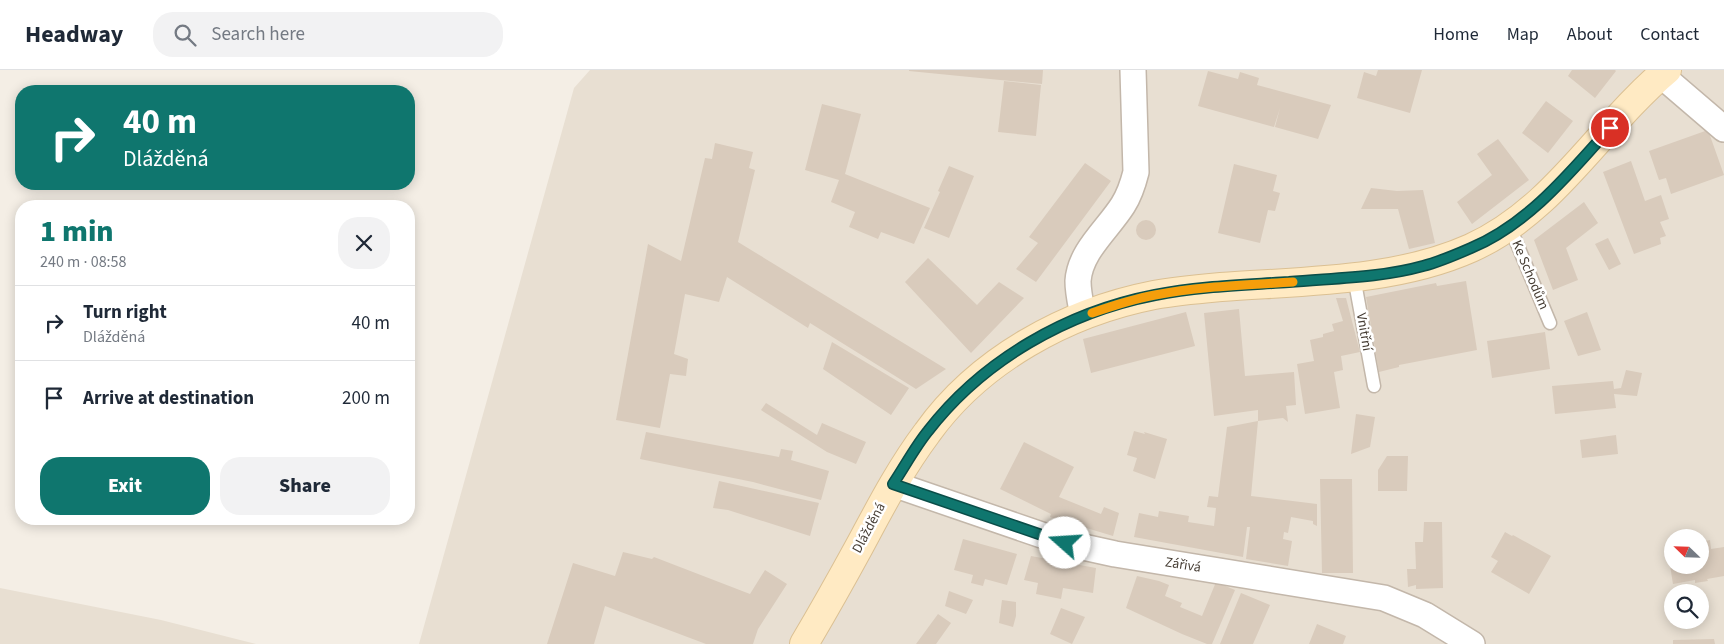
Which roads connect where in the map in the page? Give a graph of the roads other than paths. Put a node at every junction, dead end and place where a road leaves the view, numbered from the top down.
1 (1133, 70) edge
2 (1664, 73) edge
3 (1724, 129) edge
4 (1510, 227) junction
5 (1354, 277) junction
6 (1083, 316) junction
7 (1550, 323) dead end
8 (1374, 386) dead end
9 (893, 484) junction
10 (804, 644) edge
11 (1472, 644) edge

1 - 6 street
2 - 3 street
2 - 4 street, Dlážděná
4 - 5 street, Dlážděná
4 - 7 lane, Ke Schodům
5 - 6 street, Dlážděná
5 - 8 lane, Vnitřní
6 - 9 street, Dlážděná
9 - 10 street, Dlážděná
9 - 11 street, Zářivá

